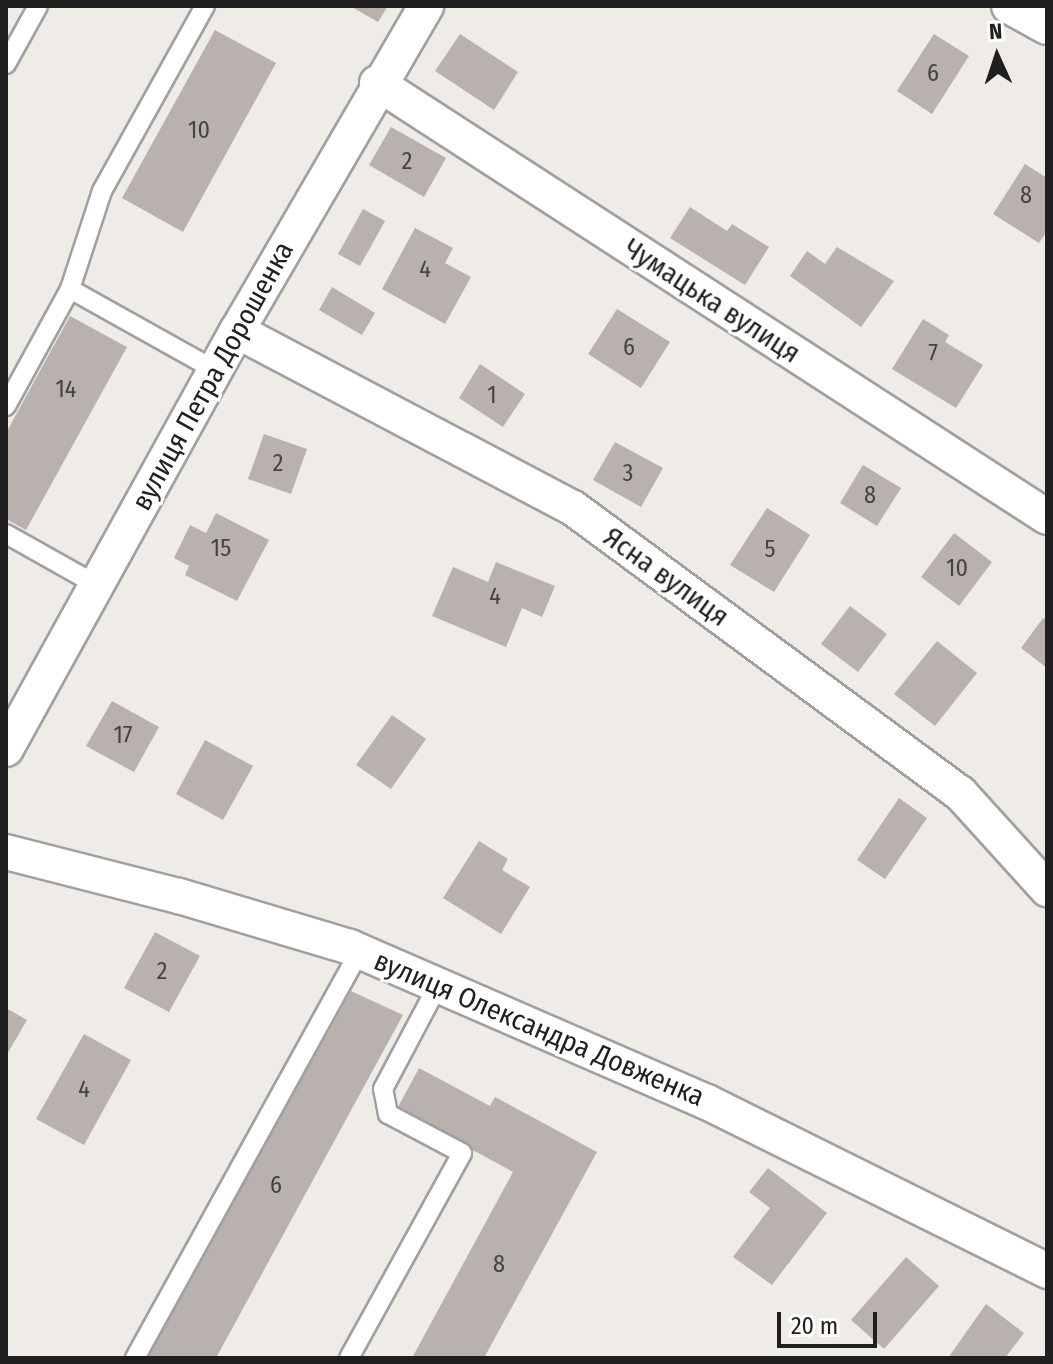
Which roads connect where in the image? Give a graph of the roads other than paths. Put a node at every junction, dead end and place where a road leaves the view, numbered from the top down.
1 (38, 6) edge
2 (205, 6) edge
3 (426, 6) edge
4 (1009, 6) edge
5 (1047, 27) edge
6 (6, 64) edge
7 (377, 83) junction
8 (70, 289) junction
9 (237, 331) junction
10 (215, 370) junction
11 (6, 406) edge
12 (1047, 517) edge
13 (6, 534) edge
14 (97, 585) junction
15 (6, 749) edge
16 (6, 852) edge
17 (1047, 889) edge
18 (360, 951) junction
19 (438, 985) junction
20 (1047, 1271) edge
21 (135, 1358) edge
22 (349, 1358) edge

1 - 6 lane
2 - 8 lane
3 - 7 street, вулиця Петра Дорошенка
4 - 5 street
7 - 9 street, вулиця Петра Дорошенка
7 - 12 street, Чумацька вулиця
8 - 10 lane
8 - 11 lane
9 - 10 street, вулиця Петра Дорошенка
9 - 17 street, Ясна вулиця
10 - 14 street, вулиця Петра Дорошенка
13 - 14 lane
14 - 15 street, вулиця Петра Дорошенка
16 - 18 street, вулиця Олександра Довженка
18 - 19 street, вулиця Олександра Довженка
18 - 21 lane
19 - 20 street, вулиця Олександра Довженка
19 - 22 lane

